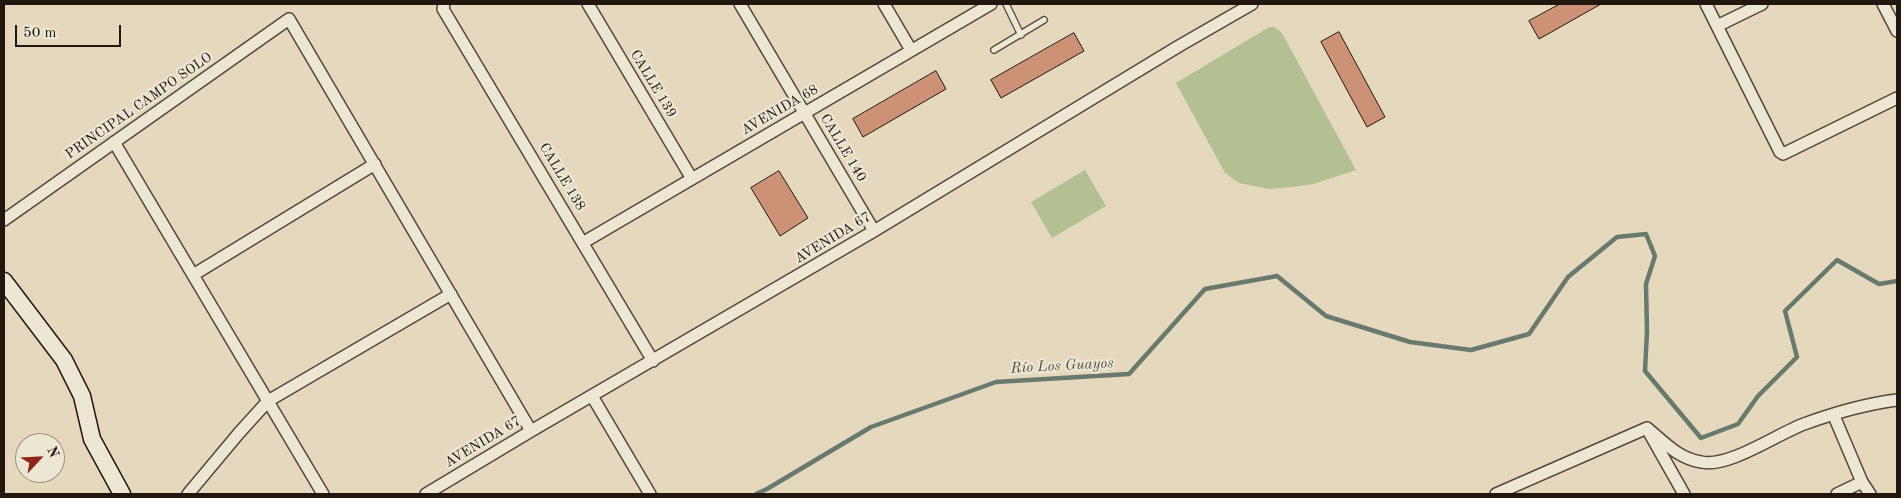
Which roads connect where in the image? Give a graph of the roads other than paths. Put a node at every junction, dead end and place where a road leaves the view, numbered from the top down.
1 (588, 4) edge
2 (740, 4) edge
3 (884, 4) edge
4 (990, 4) edge
5 (1006, 4) edge
6 (1252, 4) edge
7 (1706, 4) edge
8 (1762, 4) edge
9 (1883, 4) edge
10 (444, 6) edge
11 (1044, 20) dead end
12 (1717, 26) junction
13 (1897, 31) edge
14 (1021, 35) junction
15 (911, 50) junction
16 (994, 50) dead end
17 (1897, 98) edge
18 (804, 113) junction
19 (114, 142) junction
20 (376, 164) junction
21 (692, 179) junction
22 (4, 220) edge
23 (874, 231) junction
24 (584, 242) junction
25 (193, 275) junction
26 (4, 281) edge
27 (451, 294) junction
28 (653, 361) junction
29 (592, 396) junction
30 (1897, 400) edge
31 (268, 401) junction
32 (1834, 416) junction
33 (1647, 428) junction
34 (531, 431) junction
35 (1862, 482) junction
36 (122, 494) edge
37 (188, 494) edge
38 (323, 494) edge
39 (426, 494) edge
40 (650, 494) edge
41 (1496, 494) edge
42 (1684, 494) edge
43 (1837, 494) edge
44 (1870, 494) edge

1 - 21 street, CALLE 139
2 - 18 street, CALLE 140
3 - 15 street
4 - 15 street, AVENIDA 68
5 - 14 lane
6 - 23 street, AVENIDA 67
7 - 12 street
8 - 12 street
9 - 13 street
10 - 24 street, CALLE 138
11 - 14 lane
12 - 17 street
14 - 16 lane
15 - 18 street, AVENIDA 68
18 - 21 street, AVENIDA 68
18 - 23 street, CALLE 140
19 - 20 street, PRINCIPAL CAMPO SOLO
19 - 22 street, PRINCIPAL CAMPO SOLO
19 - 25 street
20 - 25 street
20 - 27 street
21 - 24 street, AVENIDA 68
23 - 28 street, AVENIDA 67
24 - 28 street, CALLE 138
25 - 31 street
26 - 36 street
27 - 31 street
27 - 34 street
28 - 29 street, AVENIDA 67
29 - 34 street, AVENIDA 67
29 - 40 street
30 - 32 street
31 - 37 street
31 - 38 street
32 - 33 street
32 - 35 street
33 - 41 street
33 - 42 street
34 - 39 street, AVENIDA 67
35 - 43 street
35 - 44 street

